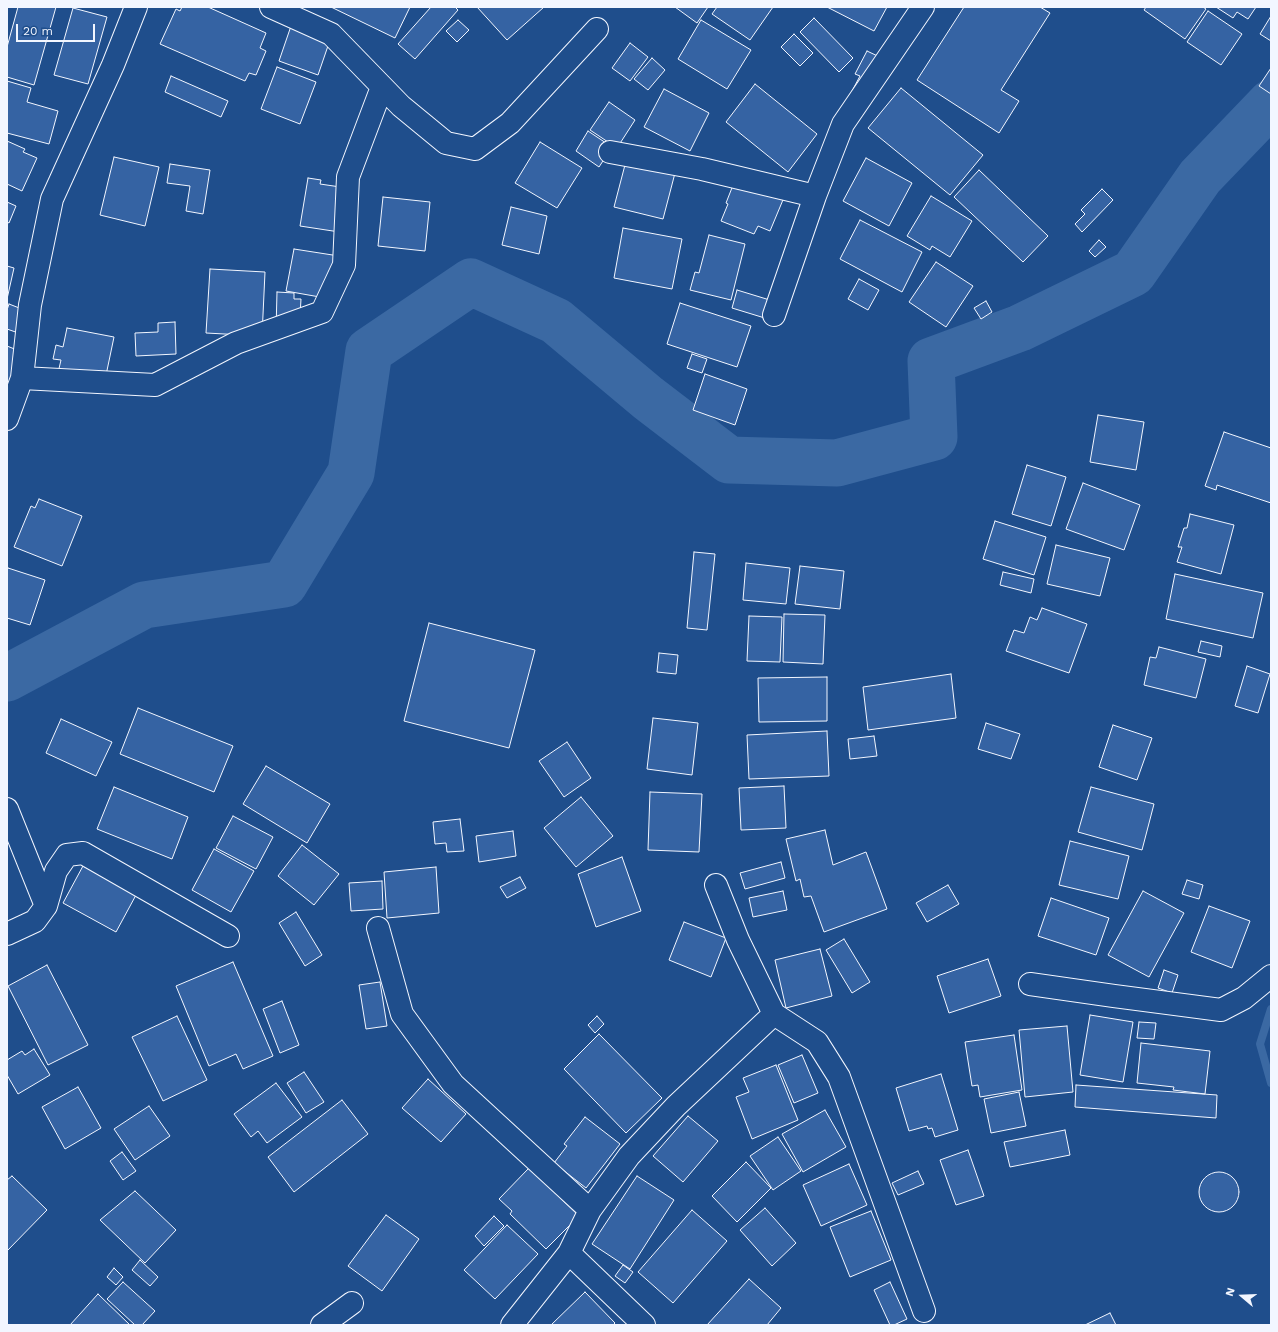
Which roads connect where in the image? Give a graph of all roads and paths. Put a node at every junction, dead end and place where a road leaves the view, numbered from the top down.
1 (136, 7) edge
2 (271, 7) edge
3 (923, 7) edge
4 (597, 29) dead end
5 (382, 87) junction
6 (610, 152) dead end
7 (815, 196) junction
8 (774, 315) dead end
9 (22, 378) junction
10 (7, 419) edge
11 (7, 809) edge
12 (716, 885) dead end
13 (46, 906) junction
14 (378, 928) dead end
15 (7, 934) edge
16 (228, 936) dead end
17 (1271, 976) edge
18 (1030, 984) dead end
19 (774, 1014) junction
20 (590, 1210) junction
21 (569, 1253) junction
22 (352, 1303) dead end
23 (924, 1311) dead end
24 (322, 1325) edge
25 (512, 1325) edge
26 (644, 1325) edge

1 - 9 street
2 - 5 street
3 - 7 street
4 - 5 street
5 - 9 street
6 - 7 street
7 - 8 street
9 - 10 street
11 - 13 street
12 - 19 street
13 - 15 street
13 - 16 street
14 - 20 street
17 - 18 street
19 - 20 street
19 - 23 street
20 - 21 street
21 - 25 street
21 - 26 street
22 - 24 street

